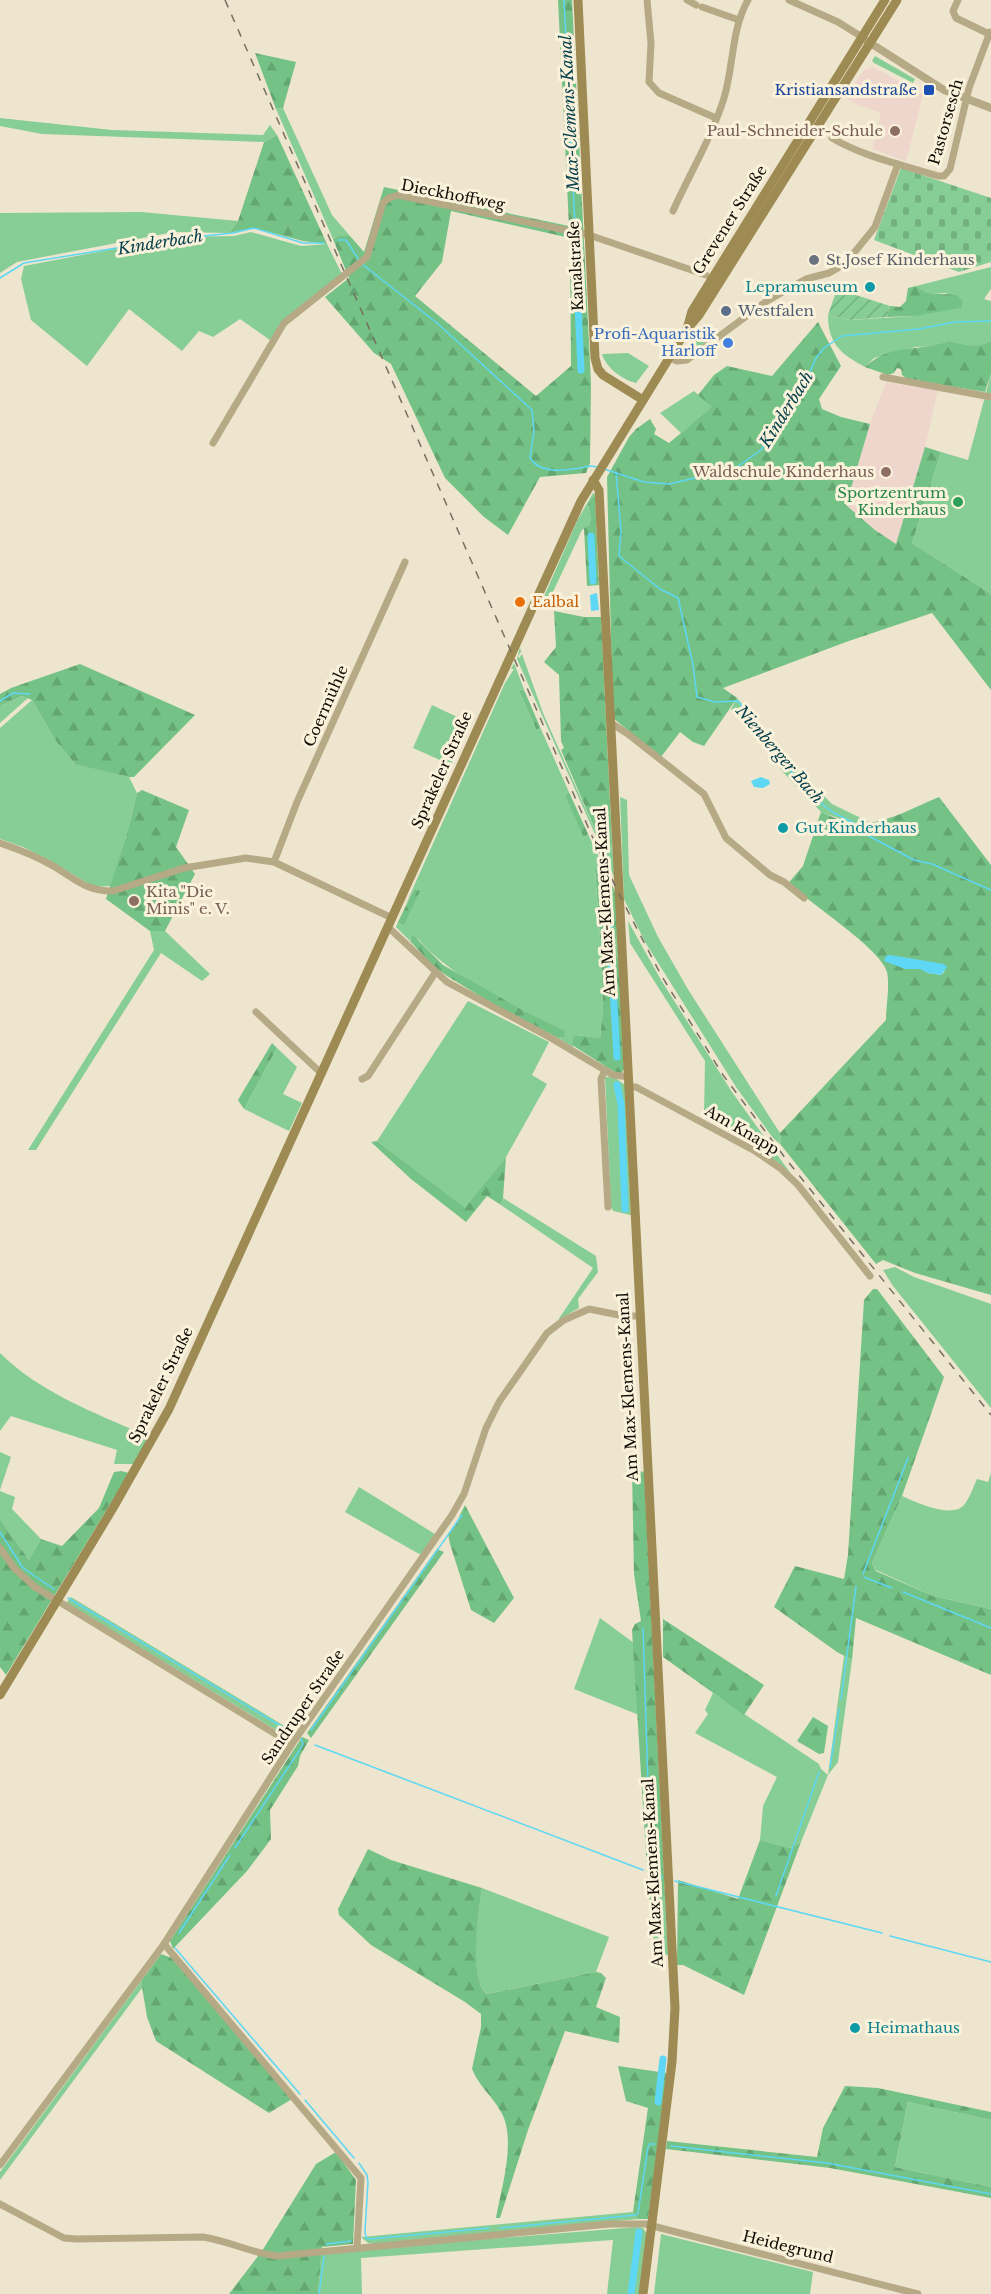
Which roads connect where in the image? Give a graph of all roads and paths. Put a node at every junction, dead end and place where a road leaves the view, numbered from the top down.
1 (578, 0) edge
2 (647, 0) edge
3 (687, 0) edge
4 (748, 0) edge
5 (789, 0) edge
6 (885, 0) edge
7 (897, 0) edge
8 (958, 0) edge
9 (739, 20) junction
10 (990, 33) edge
11 (866, 40) junction
12 (967, 100) junction
13 (991, 108) edge
14 (716, 118) junction
15 (832, 138) dead end
16 (898, 164) junction
17 (673, 211) dead end
18 (589, 235) junction
19 (706, 275) dead end
20 (687, 329) junction
21 (669, 357) junction
22 (883, 377) dead end
23 (991, 397) edge
24 (643, 400) junction
25 (213, 443) dead end
26 (594, 477) junction
27 (405, 562) dead end
28 (610, 723) junction
29 (0, 843) edge
30 (274, 862) junction
31 (804, 898) dead end
32 (390, 922) junction
33 (435, 973) junction
34 (256, 1012) dead end
35 (605, 1070) junction
36 (322, 1074) junction
37 (362, 1079) dead end
38 (629, 1082) junction
39 (608, 1206) dead end
40 (870, 1276) dead end
41 (640, 1316) junction
42 (0, 1548) edge
43 (57, 1601) junction
44 (0, 1695) edge
45 (296, 1739) junction
46 (164, 1944) junction
47 (0, 2165) edge
48 (0, 2204) edge
49 (652, 2225) junction
50 (357, 2248) junction
51 (644, 2294) edge
52 (918, 2294) edge

1 - 18 main road, Kanalstraße
2 - 14 street
3 - 9 street
4 - 9 street
5 - 11 street
6 - 11 main road, Grevener Straße
7 - 11 main road, Grevener Straße
8 - 10 street
9 - 14 street
10 - 12 street, Pastorsesch
11 - 12 street
11 - 20 main road, Grevener Straße
11 - 20 main road, Grevener Straße
12 - 13 street
12 - 16 street, Pastorsesch
14 - 17 street
15 - 16 street, Pastorsesch
16 - 21 street
18 - 19 street, Dieckhoffweg
18 - 24 main road, Kanalstraße
18 - 25 street, Dieckhoffweg
20 - 21 main road, Grevener Straße
21 - 24 main road, Grevener Straße
22 - 23 street
24 - 26 main road, Grevener Straße
26 - 28 main road, Am Max-Klemens-Kanal
26 - 32 main road, Sprakeler Straße
27 - 30 street, Coermühle
28 - 31 street
28 - 38 main road, Am Max-Klemens-Kanal
29 - 30 street
30 - 32 street
32 - 33 street, Am Knapp
32 - 36 main road, Sprakeler Straße
33 - 35 street, Am Knapp
33 - 37 street
34 - 36 street
35 - 38 street, Am Knapp
35 - 39 street
36 - 43 main road, Sprakeler Straße
38 - 40 street, Am Knapp
38 - 41 main road, Am Max-Klemens-Kanal
41 - 45 street, Sandruper Straße
41 - 49 main road, Am Max-Klemens-Kanal
42 - 43 street
43 - 44 main road, Sprakeler Straße
43 - 45 street
45 - 46 street, Sandruper Straße
46 - 47 street, Sandruper Straße
46 - 50 street
48 - 50 street, Heidegrund
49 - 50 street, Heidegrund
49 - 51 main road, Am Max-Klemens-Kanal
49 - 52 street, Heidegrund

